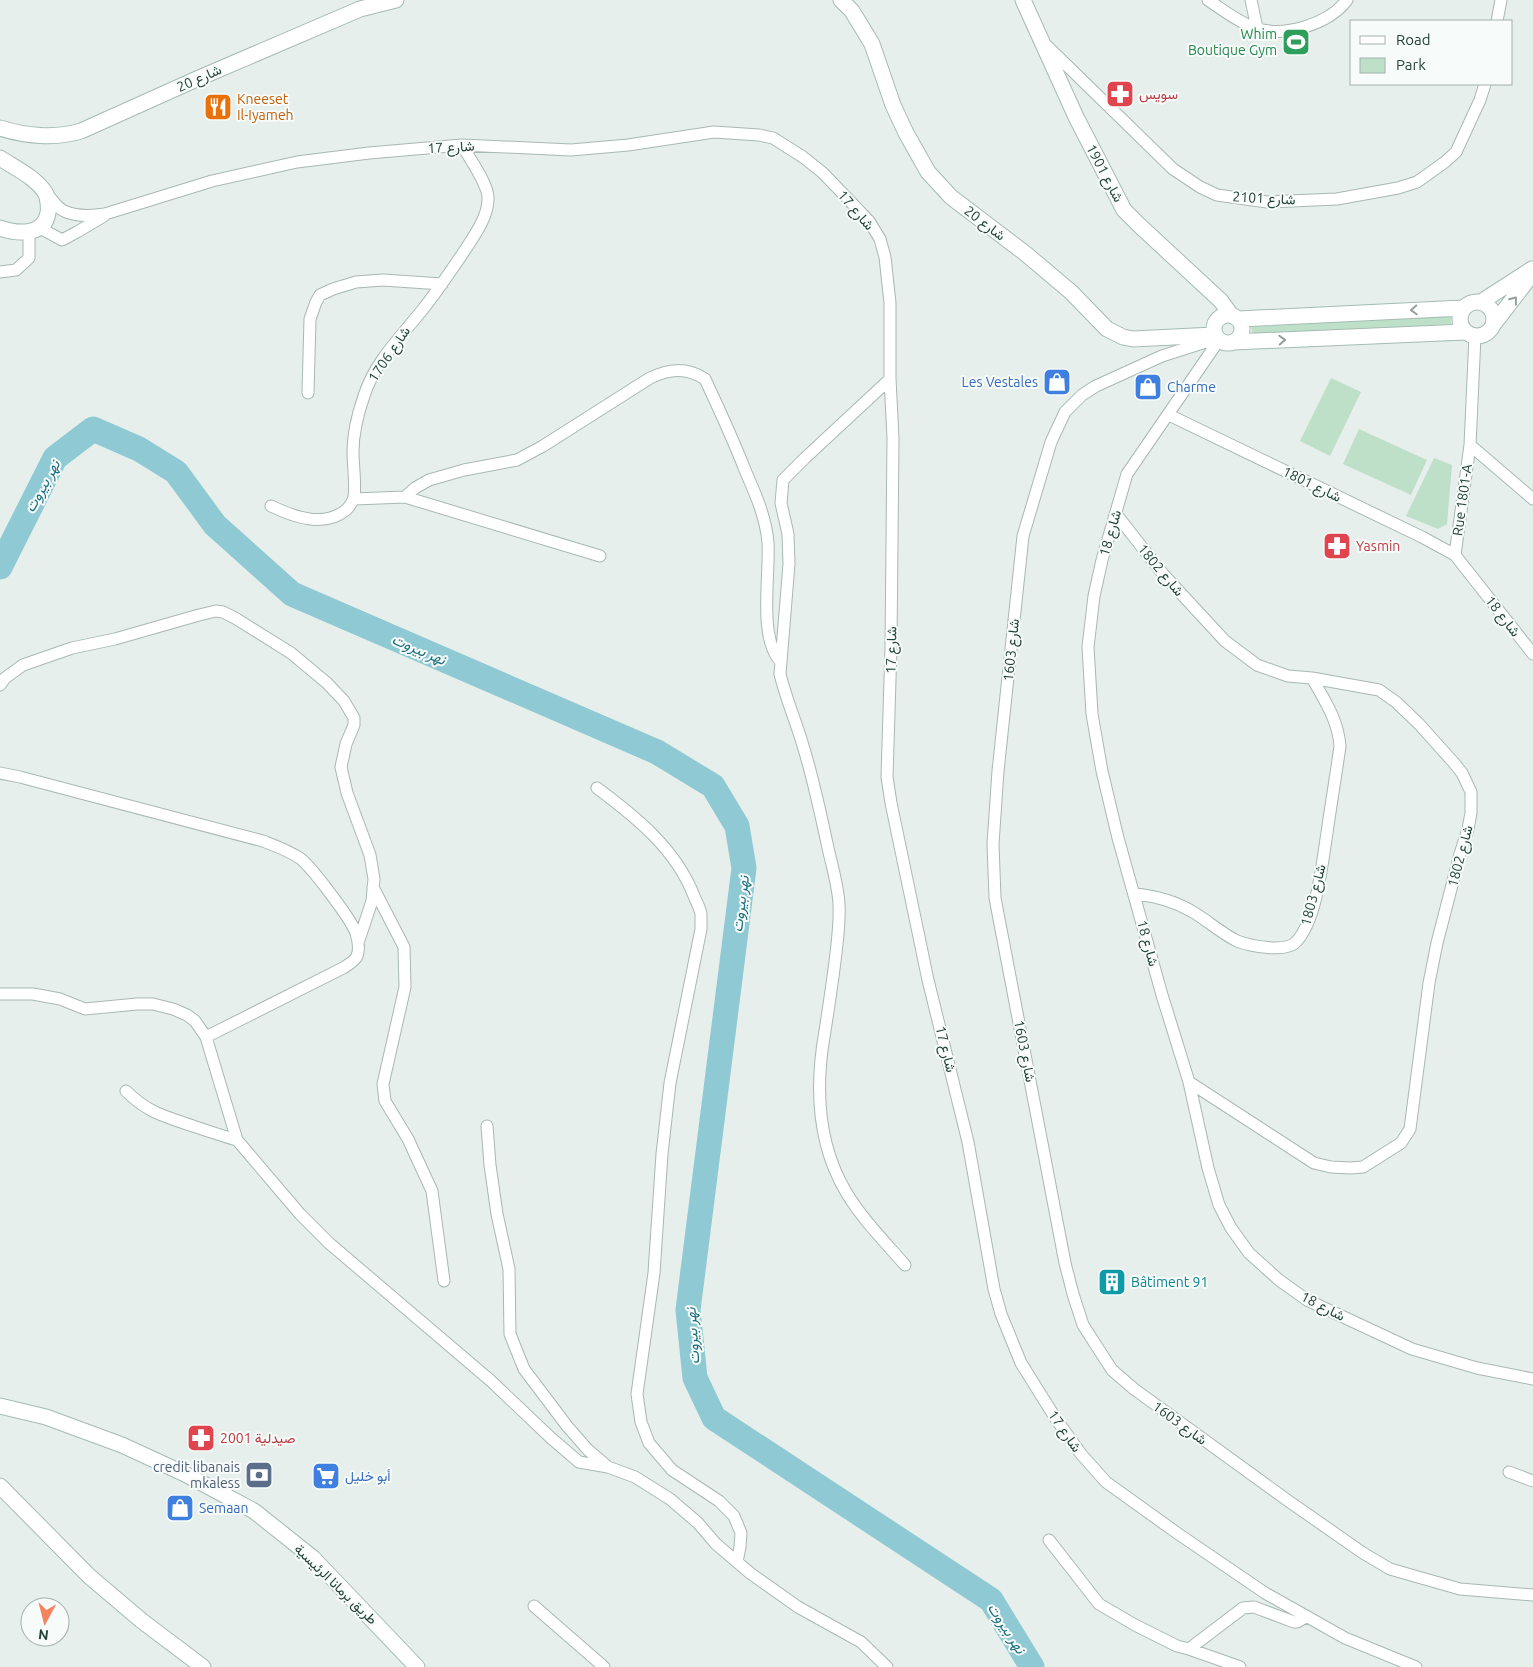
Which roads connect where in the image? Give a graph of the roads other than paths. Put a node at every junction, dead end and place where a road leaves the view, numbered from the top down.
1 (396, 0) edge
2 (841, 0) edge
3 (1024, 0) edge
4 (1208, 0) edge
5 (1251, 0) edge
6 (1347, 0) edge
7 (1501, 0) edge
8 (1498, 20) edge
9 (1257, 28) junction
10 (1044, 43) junction
11 (1485, 85) edge
12 (0, 128) edge
13 (462, 145) junction
14 (0, 158) edge
15 (38, 184) junction
16 (106, 214) junction
17 (0, 228) edge
18 (34, 230) junction
19 (1533, 268) edge
20 (0, 272) edge
21 (1533, 273) edge
22 (442, 284) junction
23 (1481, 302) junction
24 (1463, 308) junction
25 (1234, 317) junction
26 (1493, 325) junction
27 (1470, 334) junction
28 (1221, 339) junction
29 (890, 379) junction
30 (308, 393) dead end
31 (1169, 415) junction
32 (1470, 444) junction
33 (406, 497) junction
34 (1533, 498) edge
35 (354, 499) junction
36 (271, 506) dead end
37 (1116, 514) junction
38 (1455, 555) junction
39 (600, 556) dead end
40 (1533, 654) edge
41 (781, 662) junction
42 (1312, 678) junction
43 (0, 685) edge
44 (0, 773) edge
45 (598, 788) dead end
46 (373, 887) junction
47 (1135, 894) junction
48 (358, 943) junction
49 (0, 994) edge
50 (206, 1037) junction
51 (1189, 1082) junction
52 (126, 1091) dead end
53 (487, 1126) dead end
54 (237, 1140) junction
55 (905, 1265) dead end
56 (444, 1281) dead end
57 (1533, 1379) edge
58 (0, 1406) edge
59 (608, 1467) junction
60 (1509, 1472) dead end
61 (1533, 1481) edge
62 (0, 1486) edge
63 (1049, 1540) dead end
64 (737, 1562) junction
65 (1533, 1595) edge
66 (534, 1606) dead end
67 (1306, 1617) junction
68 (1189, 1648) junction
69 (203, 1667) edge
70 (417, 1667) edge
71 (604, 1667) edge
72 (888, 1667) edge
73 (1240, 1667) edge
74 (1416, 1667) edge

1 - 12 street, شارع 20
2 - 28 street, شارع 20
3 - 10 street, شارع 1901
4 - 9 street
5 - 9 street
6 - 9 street
7 - 8 street
10 - 11 street, شارع 2101
10 - 25 street, شارع 1901
13 - 16 street, شارع 17
13 - 22 street, شارع 1706
13 - 29 street, شارع 17
14 - 15 street
15 - 16 street, شارع 17
15 - 18 street
16 - 18 street, شارع 17
17 - 18 street
18 - 20 street
19 - 23 street
26 -> 21 street
22 - 30 street
22 - 35 street, شارع 1706
23 - 24 street
23 - 26 street
24 -> 25 street
24 - 27 street
25 - 28 street
25 - 28 street
26 - 27 street
28 -> 27 street, شارع 20
27 - 32 street, Rue 1801-A
28 - 31 street, شارع 18
28 - 65 street, شارع 1603
29 - 41 street
29 - 67 street, شارع 17
31 - 37 street, شارع 18
31 - 38 street, شارع 1801
32 - 34 street
32 - 38 street, Rue 1801-A
33 - 35 street
33 - 39 street
33 - 41 street
35 - 36 street
37 - 42 street, شارع 1802
37 - 47 street, شارع 18
38 - 40 street, شارع 18
41 - 55 street
42 - 47 street, شارع 1803
42 - 51 street, شارع 1802
43 - 46 street
44 - 48 street
45 - 64 street
46 - 48 street
46 - 56 street
47 - 51 street, شارع 18
48 - 50 street
49 - 50 street
50 - 54 street
51 - 57 street, شارع 18
52 - 54 street
53 - 59 street
54 - 59 street
58 - 70 street, طريق برمانا الرئيسية
59 - 64 street
60 - 61 street
62 - 69 street
63 - 68 street
64 - 72 street
66 - 71 street
67 - 68 street
67 - 74 street, شارع 17
68 - 73 street

